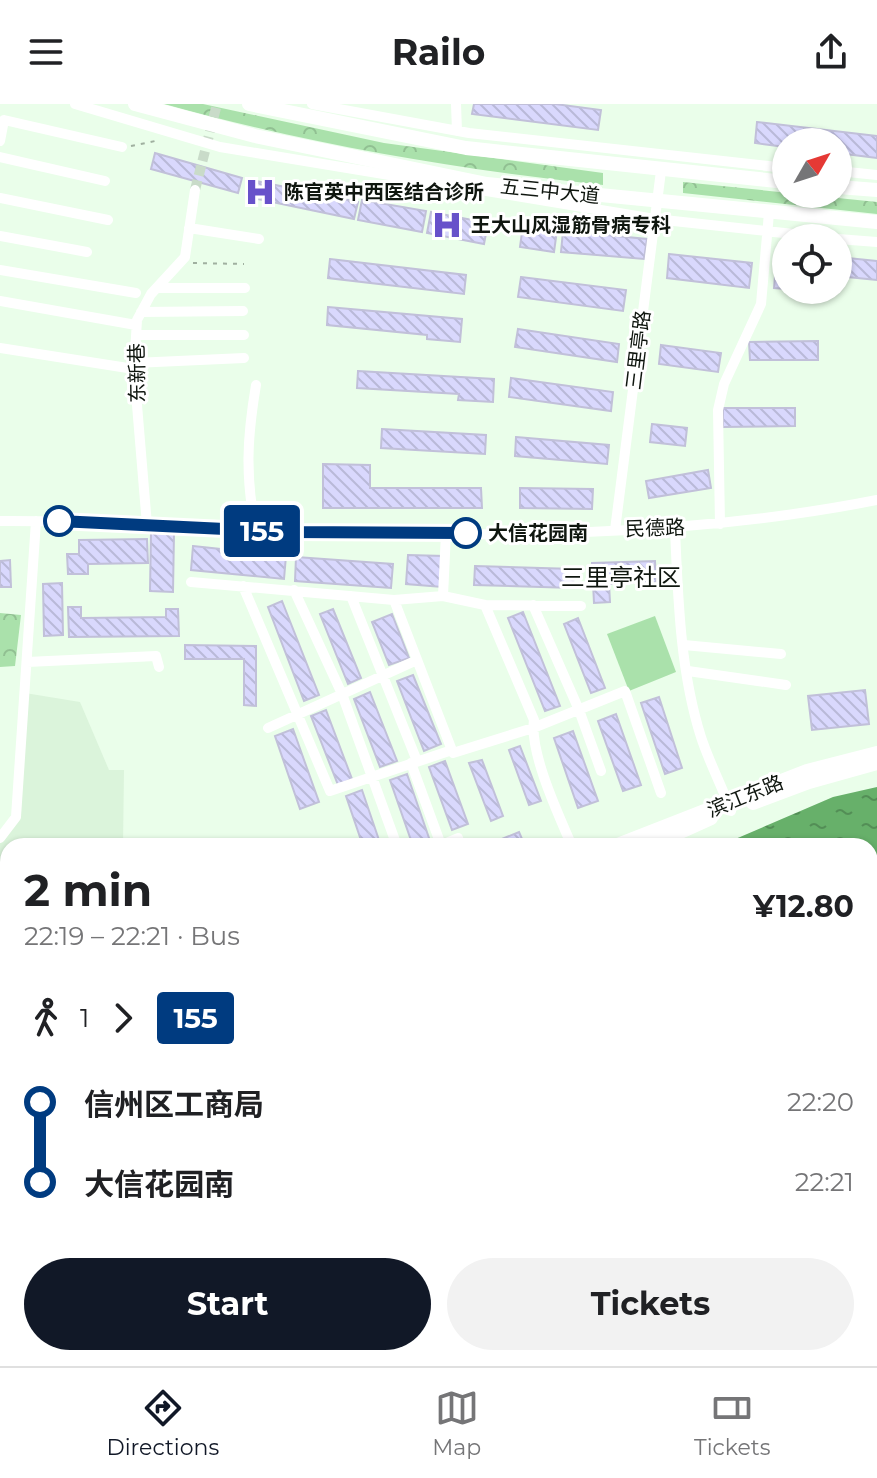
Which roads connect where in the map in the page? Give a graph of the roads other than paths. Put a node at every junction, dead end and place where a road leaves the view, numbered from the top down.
1 (75, 104) edge
2 (249, 104) edge
3 (312, 104) edge
4 (456, 104) edge
5 (140, 105) edge
6 (457, 131) junction
7 (0, 141) edge
8 (122, 147) road end
9 (0, 157) edge
10 (772, 166) edge
11 (661, 171) junction
12 (852, 172) edge
13 (877, 175) edge
14 (105, 181) dead end
15 (772, 181) edge
16 (852, 188) edge
17 (195, 190) tunnel mouth
18 (877, 190) edge
19 (0, 198) edge
20 (656, 211) junction
21 (769, 213) junction
22 (108, 220) dead end
23 (877, 222) edge
24 (189, 228) junction
25 (767, 233) junction
26 (772, 233) edge
27 (0, 236) edge
28 (259, 239) dead end
29 (852, 240) edge
30 (877, 242) edge
31 (87, 252) dead end
32 (0, 270) edge
33 (157, 288) junction
34 (245, 288) dead end
35 (136, 293) dead end
36 (0, 301) edge
37 (243, 311) dead end
38 (141, 312) junction
39 (136, 330) junction
40 (244, 335) dead end
41 (0, 348) edge
42 (244, 358) dead end
43 (134, 366) junction
44 (256, 385) dead end
45 (877, 500) edge
46 (0, 521) edge
47 (36, 521) junction
48 (720, 524) junction
49 (147, 525) junction
50 (675, 529) junction
51 (615, 530) junction
52 (256, 531) junction
53 (446, 533) junction
54 (191, 582) dead end
55 (243, 586) junction
56 (294, 590) junction
57 (351, 596) junction
58 (443, 596) junction
59 (394, 600) junction
60 (485, 605) junction
61 (533, 605) junction
62 (581, 606) dead end
63 (684, 645) junction
64 (781, 654) dead end
65 (417, 660) junction
66 (27, 662) junction
67 (159, 667) dead end
68 (688, 671) junction
69 (383, 675) junction
70 (786, 685) dead end
71 (342, 694) junction
72 (579, 710) junction
73 (299, 714) junction
74 (268, 728) dead end
75 (533, 728) junction
76 (452, 750) junction
77 (877, 753) edge
78 (414, 762) junction
79 (877, 763) edge
80 (601, 771) dead end
81 (372, 776) junction
82 (661, 793) dead end
83 (730, 806) junction
84 (0, 838) edge
85 (394, 838) edge
86 (438, 838) edge
87 (569, 838) edge
88 (638, 838) edge
89 (665, 838) edge

1 - 20 street
2 - 11 main road, 五三中大道
3 - 6 street
4 - 6 street
5 - 20 main road, 五三中大道
6 - 10 street
7 - 8 street
9 - 14 street
11 - 15 main road, 五三中大道
11 - 20 street, 三里亭路
12 - 13 street
16 - 18 main road
17 - 24 street, 东新巷
19 - 22 street
20 - 21 main road, 五三中大道
20 - 25 street
20 - 51 street, 三里亭路
21 - 23 main road, 五三中大道
21 - 25 street
24 - 28 street
24 - 33 street, 东新巷
25 - 26 street
25 - 48 street
27 - 31 street
29 - 30 street
32 - 35 street
33 - 34 street
33 - 38 street, 东新巷
36 - 39 street
37 - 38 street
38 - 39 street, 东新巷
39 - 40 street
39 - 43 street, 东新巷
41 - 43 street
42 - 43 street
43 - 49 street, 东新巷
44 - 52 street
45 - 48 street, 民德路
46 - 47 street, 民德路
47 - 49 street, 民德路
47 - 66 street
48 - 50 street, 民德路
49 - 52 street, 民德路
50 - 51 street, 民德路
50 - 63 street
51 - 53 street, 民德路
52 - 53 street, 民德路
53 - 58 street
54 - 55 street
55 - 56 street
55 - 73 street
56 - 57 street
56 - 71 street
57 - 59 street
57 - 69 street
58 - 59 street
58 - 60 street
59 - 65 street
60 - 61 street
60 - 75 street
61 - 62 street
61 - 72 street
63 - 64 street
63 - 68 street
65 - 69 street
65 - 76 street
66 - 67 street
66 - 84 street
68 - 70 street
68 - 83 street
69 - 71 street
69 - 78 street
71 - 73 street
71 - 81 street
72 - 75 street
72 - 80 street
72 - 82 street
73 - 74 street
73 - 81 street
75 - 76 street
75 - 87 street
76 - 78 street
77 - 83 main road, 滨江东路
78 - 81 street
78 - 86 street
79 - 83 main road, 滨江东路
81 - 85 street
83 - 88 main road, 滨江东路
83 - 89 main road, 滨江东路

